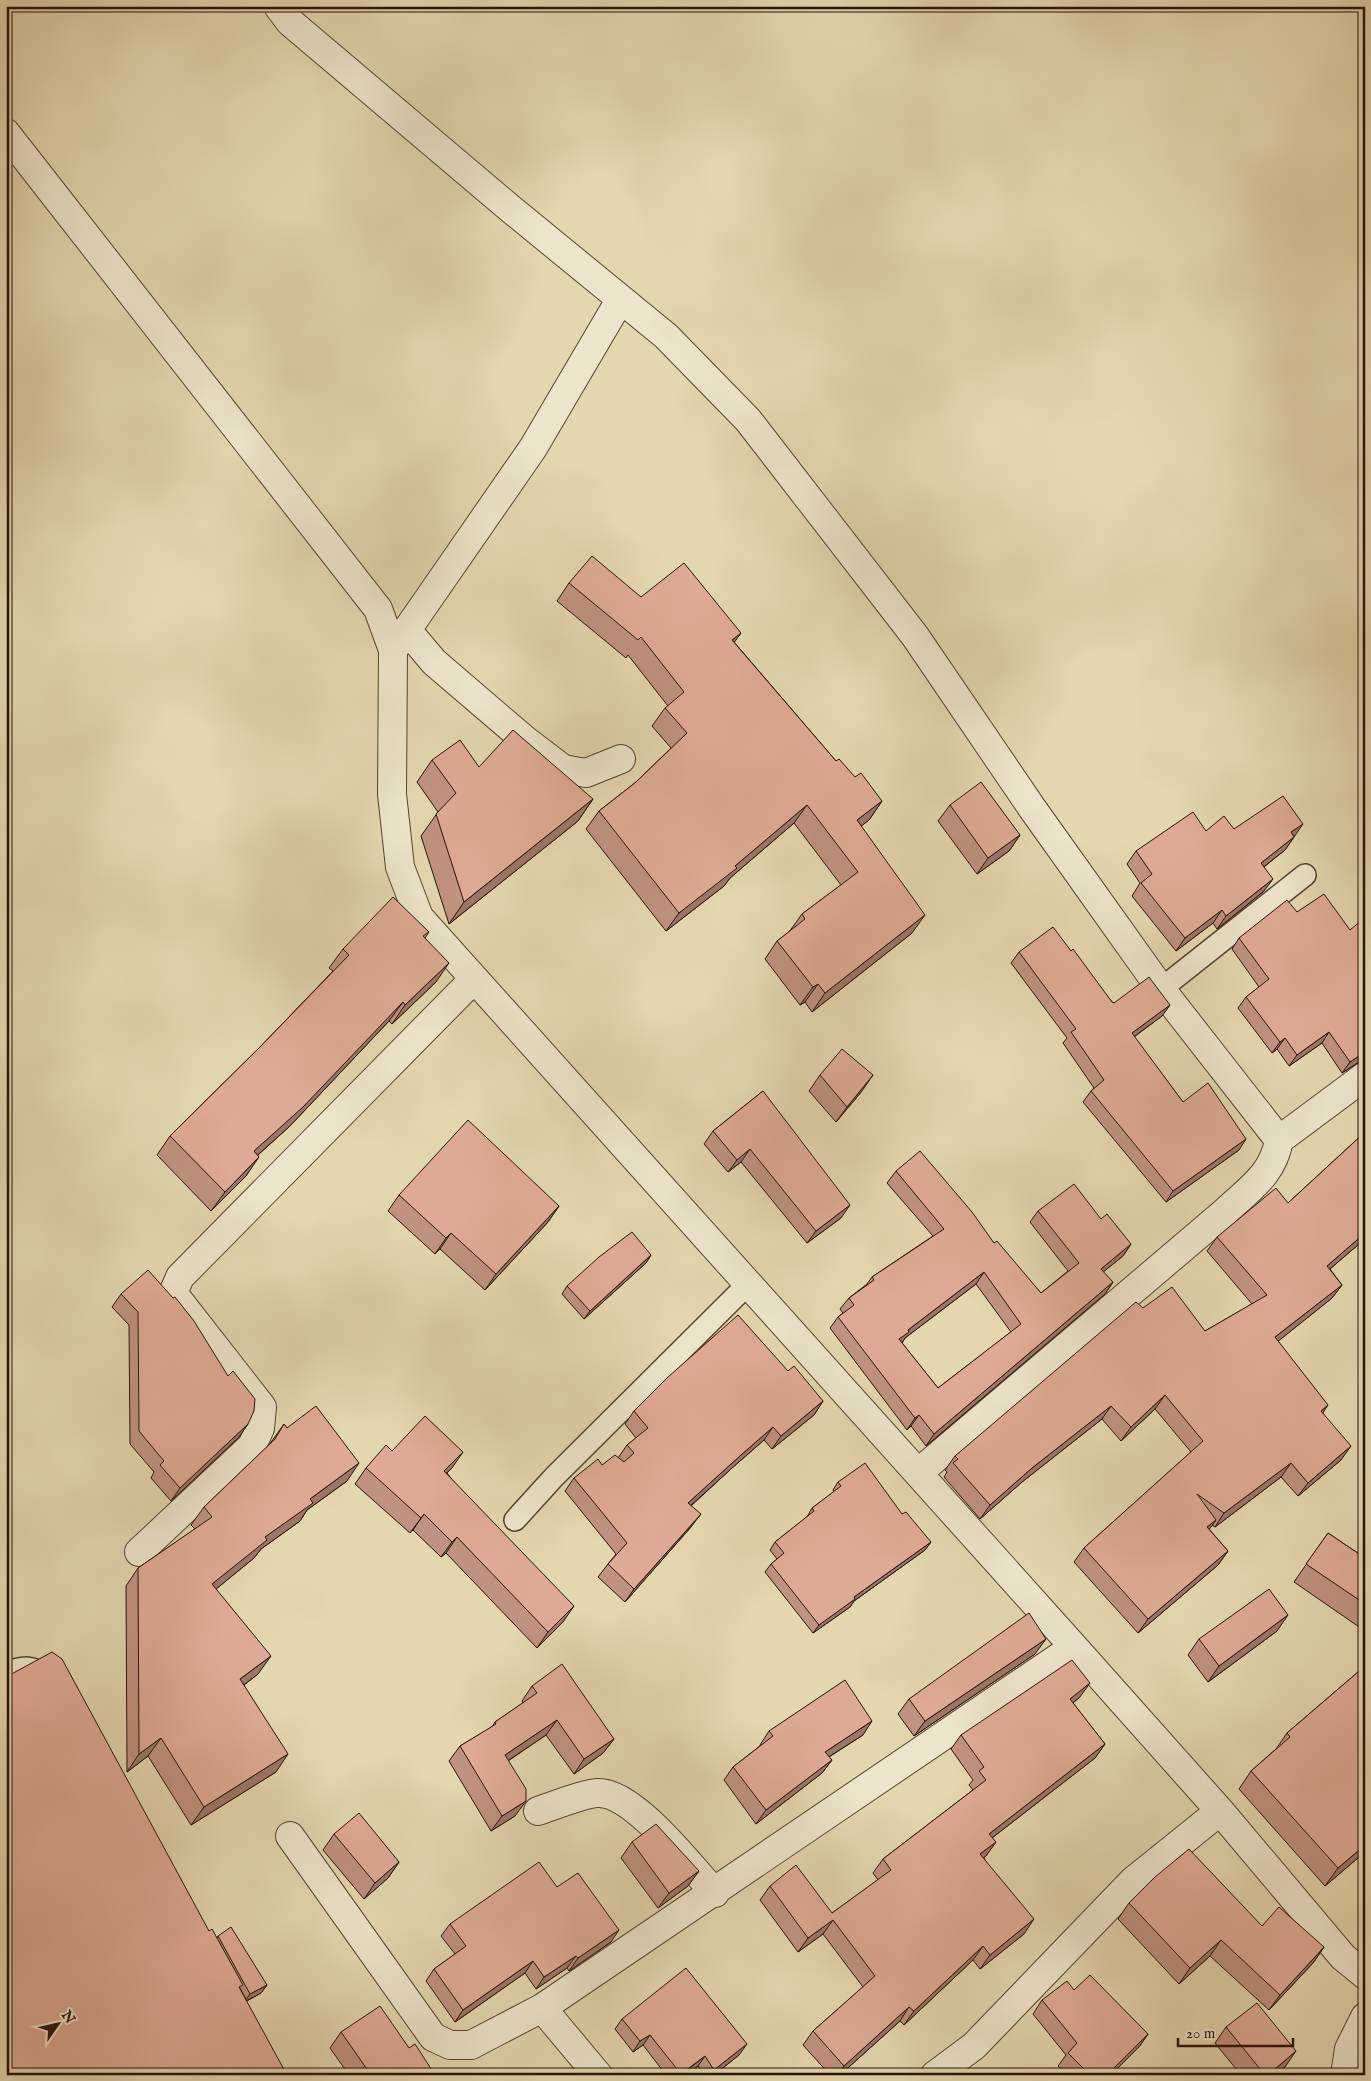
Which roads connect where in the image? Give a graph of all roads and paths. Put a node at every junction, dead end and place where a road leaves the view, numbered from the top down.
1 (278, 6) edge
2 (6, 133) edge
3 (620, 300) junction
4 (400, 640) junction
5 (621, 759) dead end
6 (1304, 875) dead end
7 (474, 979) junction
8 (1161, 989) junction
9 (1365, 1076) edge
10 (1279, 1140) junction
11 (748, 1284) junction
12 (918, 1473) junction
13 (515, 1520) dead end
14 (139, 1552) dead end
15 (1074, 1647) junction
16 (6, 1674) edge
17 (58, 1690) edge
18 (538, 1811) dead end
19 (1220, 1811) junction
20 (290, 1836) dead end
21 (715, 1893) junction
22 (1365, 1975) edge
23 (542, 2008) junction
24 (1365, 2017) edge
25 (598, 2075) edge
26 (935, 2075) edge
27 (1345, 2075) edge

1 - 3 street
2 - 4 street
3 - 4 street
3 - 8 street
4 - 5 street
4 - 7 street
6 - 8 lane
7 - 11 street
7 - 14 street
8 - 10 street
9 - 10 street
10 - 12 street
11 - 12 street
11 - 13 lane
12 - 15 street
15 - 19 street
15 - 21 street
16 - 17 lane
18 - 21 street
19 - 22 street
19 - 26 street
20 - 23 street
21 - 23 street
23 - 25 street
24 - 27 street

